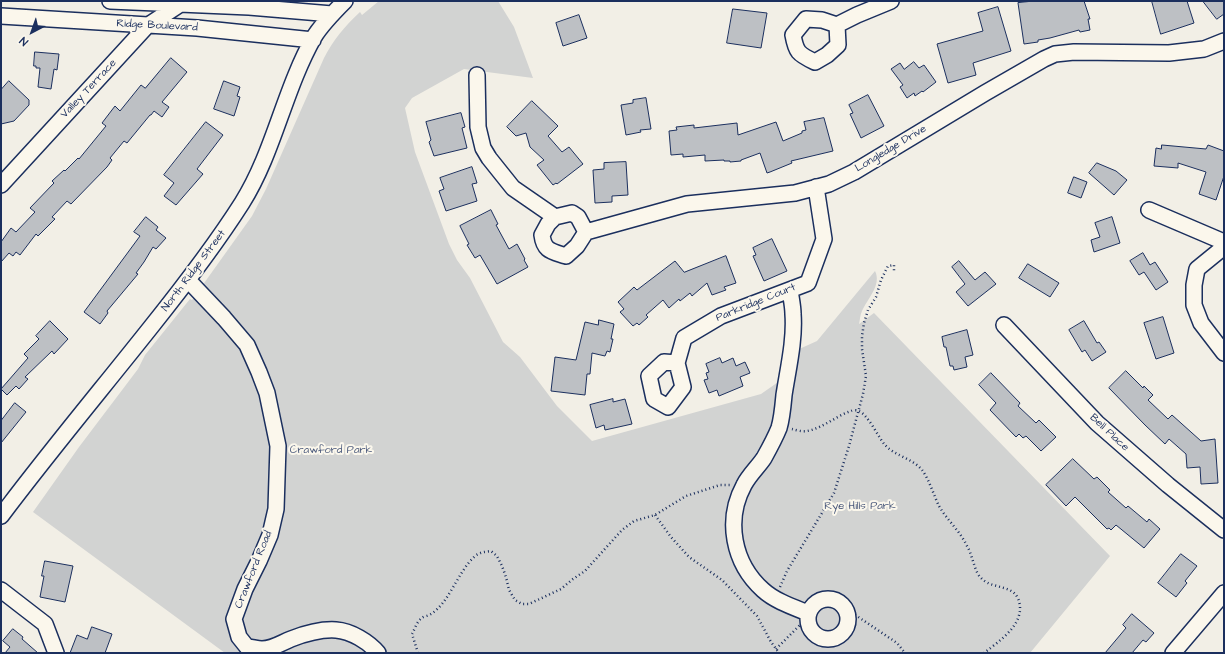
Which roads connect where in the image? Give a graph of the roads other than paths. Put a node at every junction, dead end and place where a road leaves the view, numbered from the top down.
1 (110, 1) edge
2 (345, 1) edge
3 (890, 1) edge
4 (183, 2) edge
5 (332, 14) junction
6 (1, 16) edge
7 (838, 25) dead end
8 (147, 26) junction
9 (313, 40) junction
10 (1224, 41) edge
11 (476, 75) dead end
12 (1, 185) edge
13 (816, 188) junction
14 (1149, 210) dead end
15 (555, 217) junction
16 (586, 232) junction
17 (1224, 242) edge
18 (1224, 247) edge
19 (188, 280) junction
20 (790, 290) junction
21 (1004, 325) dead end
22 (1224, 353) edge
23 (677, 363) dead end
24 (1, 516) edge
25 (1224, 530) edge
26 (1, 590) edge
27 (1224, 593) edge
28 (808, 618) junction
29 (56, 653) edge
30 (378, 653) edge
31 (1173, 653) edge

1 - 4 street, Ridge Boulevard
2 - 5 street, North Ridge Street
3 - 7 street
4 - 5 street, Ridge Boulevard
4 - 8 street, Valley Terrace
5 - 9 street, North Ridge Street
6 - 8 street, Ridge Boulevard
8 - 9 street, Ridge Boulevard
8 - 12 street, Valley Terrace
9 - 19 street, North Ridge Street
10 - 13 street, Longledge Drive
11 - 15 street
13 - 16 street, Longledge Drive
13 - 20 street, Parkridge Court
14 - 17 street
15 - 16 street
15 - 16 street
18 - 22 street
19 - 24 street, North Ridge Street
19 - 30 street, Crawford Road
20 - 23 street, Parkridge Court
20 - 28 street
21 - 25 street, Bell Place
26 - 29 street
27 - 31 street
28 - 28 street

